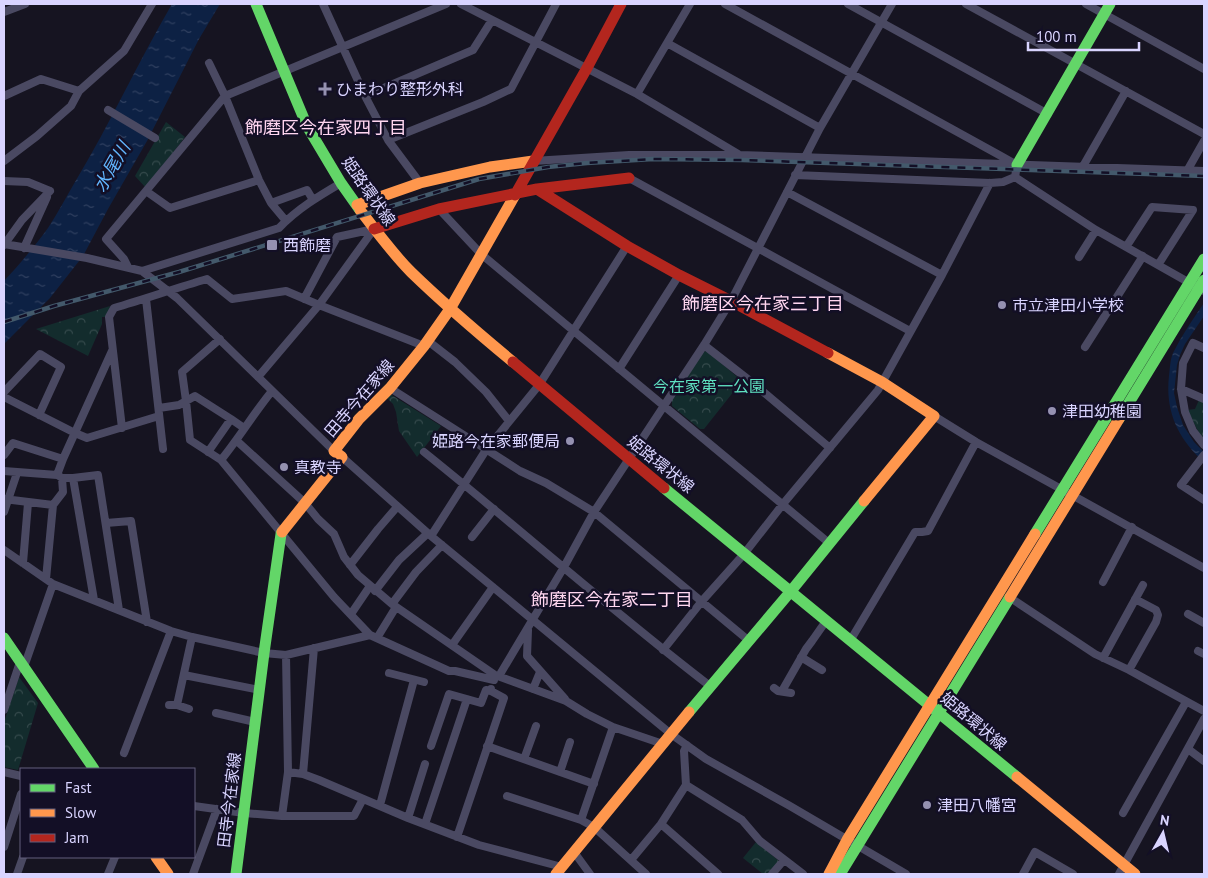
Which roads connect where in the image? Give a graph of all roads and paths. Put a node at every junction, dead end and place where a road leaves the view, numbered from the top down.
1 (25, 4) edge
2 (152, 4) edge
3 (256, 4) edge
4 (323, 4) edge
5 (446, 4) edge
6 (460, 4) edge
7 (556, 4) edge
8 (622, 4) edge
9 (690, 4) edge
10 (725, 4) edge
11 (848, 4) edge
12 (892, 4) edge
13 (966, 4) edge
14 (1086, 4) edge
15 (1108, 9) edge
16 (4, 12) edge
17 (492, 20) junction
18 (881, 22) junction
19 (536, 42) junction
20 (667, 43) junction
21 (342, 47) junction
22 (208, 63) dead end
23 (1076, 64) junction
24 (587, 68) junction
25 (1204, 69) edge
26 (284, 72) junction
27 (852, 73) junction
28 (79, 91) junction
29 (1126, 91) junction
30 (637, 94) junction
31 (4, 96) edge
32 (225, 96) junction
33 (365, 96) junction
34 (108, 110) dead end
35 (1048, 114) junction
36 (820, 128) junction
37 (1204, 134) edge
38 (155, 138) dead end
39 (388, 140) junction
40 (1204, 141) edge
41 (738, 155) junction
42 (806, 157) junction
43 (4, 161) edge
44 (533, 161) junction
45 (1017, 166) junction
46 (1082, 168) junction
47 (1187, 171) junction
48 (1204, 171) edge
49 (795, 175) junction
50 (1015, 177) junction
51 (629, 178) joint
52 (259, 180) junction
53 (4, 181) edge
54 (340, 183) junction
55 (990, 183) junction
56 (420, 184) junction
57 (537, 189) junction
58 (146, 191) junction
59 (50, 192) junction
60 (786, 192) junction
61 (514, 194) junction
62 (313, 200) junction
63 (271, 203) junction
64 (357, 205) junction
65 (439, 209) junction
66 (286, 221) junction
67 (374, 229) junction
68 (1096, 230) junction
69 (4, 244) edge
70 (627, 246) junction
71 (1126, 247) junction
72 (24, 248) junction
73 (758, 248) junction
74 (481, 254) junction
75 (1143, 256) junction
76 (1079, 257) dead end
77 (1204, 259) edge
78 (1158, 264) junction
79 (128, 267) junction
80 (142, 271) junction
81 (680, 275) junction
82 (942, 275) junction
83 (1199, 285) edge
84 (168, 290) junction
85 (146, 299) junction
86 (304, 299) junction
87 (731, 301) junction
88 (318, 305) junction
89 (450, 309) junction
90 (574, 331) junction
91 (910, 331) junction
92 (220, 339) junction
93 (426, 344) junction
94 (704, 345) junction
95 (1085, 347) dead end
96 (1204, 348) edge
97 (113, 349) junction
98 (619, 369) junction
99 (258, 377) junction
100 (882, 382) junction
101 (539, 385) junction
102 (390, 388) junction
103 (1181, 388) junction
104 (272, 390) junction
105 (4, 392) edge
106 (4, 397) edge
107 (1204, 399) edge
108 (186, 401) junction
109 (664, 406) junction
110 (159, 412) junction
111 (39, 415) junction
112 (934, 416) junction
113 (232, 419) junction
114 (509, 420) junction
115 (122, 428) junction
116 (244, 428) junction
117 (75, 433) junction
118 (237, 441) junction
119 (976, 442) junction
120 (1204, 445) edge
121 (830, 448) junction
122 (163, 449) dead end
123 (486, 450) junction
124 (208, 452) junction
125 (424, 452) dead end
126 (4, 454) edge
127 (338, 454) junction
128 (1204, 455) edge
129 (63, 459) junction
130 (221, 460) junction
131 (630, 460) junction
132 (4, 471) edge
133 (17, 473) junction
134 (60, 476) junction
135 (73, 478) junction
136 (464, 484) junction
137 (75, 489) junction
138 (63, 492) junction
139 (1067, 492) junction
140 (6, 500) edge
141 (1204, 500) edge
142 (28, 503) junction
143 (306, 503) junction
144 (783, 504) junction
145 (53, 505) junction
146 (397, 507) junction
147 (494, 509) junction
148 (4, 512) edge
149 (594, 512) junction
150 (106, 524) junction
151 (1132, 527) junction
152 (281, 534) junction
153 (430, 534) junction
154 (472, 537) dead end
155 (829, 542) junction
156 (442, 545) junction
157 (4, 550) edge
158 (744, 554) junction
159 (23, 563) junction
160 (350, 565) junction
161 (564, 567) junction
162 (1204, 568) edge
163 (46, 579) junction
164 (1103, 582) dead end
165 (53, 584) junction
166 (1143, 585) dead end
167 (493, 587) junction
168 (373, 588) junction
169 (791, 591) junction
170 (1009, 598) junction
171 (1135, 599) junction
172 (94, 600) junction
173 (702, 601) junction
174 (394, 606) junction
175 (119, 610) junction
176 (350, 614) junction
177 (1188, 614) dead end
178 (532, 620) junction
179 (826, 621) junction
180 (147, 622) junction
181 (1204, 624) edge
182 (528, 628) junction
183 (171, 631) junction
184 (192, 636) junction
185 (373, 636) junction
186 (4, 638) edge
187 (748, 640) junction
188 (850, 641) junction
189 (452, 645) junction
190 (314, 648) junction
191 (663, 650) junction
192 (264, 652) junction
193 (286, 655) junction
194 (801, 657) junction
195 (1103, 658) junction
196 (22, 664) junction
197 (822, 670) dead end
198 (1129, 670) junction
199 (540, 672) junction
200 (389, 674) dead end
201 (184, 675) junction
202 (496, 677) junction
203 (414, 680) junction
204 (424, 682) dead end
205 (710, 686) junction
206 (533, 689) junction
207 (260, 690) junction
208 (490, 691) junction
209 (791, 693) dead end
210 (467, 699) junction
211 (566, 701) junction
212 (1186, 702) junction
213 (189, 709) dead end
214 (4, 710) edge
215 (934, 710) junction
216 (1204, 712) edge
217 (216, 713) dead end
218 (1204, 719) edge
219 (255, 722) junction
220 (536, 726) dead end
221 (613, 727) junction
222 (671, 734) junction
223 (570, 742) dead end
224 (663, 744) junction
225 (686, 745) junction
226 (431, 746) dead end
227 (487, 746) junction
228 (1188, 749) junction
229 (124, 753) dead end
230 (524, 759) junction
231 (1204, 761) edge
232 (425, 764) dead end
233 (93, 768) edge
234 (4, 772) edge
235 (288, 772) junction
236 (560, 772) junction
237 (303, 774) junction
238 (20, 776) edge
239 (594, 784) junction
240 (686, 785) junction
241 (507, 796) dead end
242 (20, 797) edge
243 (363, 799) junction
244 (380, 805) junction
245 (195, 806) edge
246 (217, 809) junction
247 (1123, 813) dead end
248 (244, 814) junction
249 (282, 816) junction
250 (408, 818) junction
251 (581, 820) junction
252 (425, 824) junction
253 (662, 824) junction
254 (594, 827) junction
255 (457, 837) junction
256 (852, 843) junction
257 (4, 847) edge
258 (574, 852) junction
259 (23, 858) edge
260 (115, 858) edge
261 (157, 858) edge
262 (631, 860) junction
263 (784, 860) junction
264 (1122, 870) edge
265 (559, 871) edge
266 (17, 874) edge
267 (108, 874) edge
268 (168, 874) edge
269 (193, 874) edge
270 (236, 874) edge
271 (590, 874) edge
272 (646, 874) edge
273 (718, 874) edge
274 (772, 874) edge
275 (803, 874) edge
276 (829, 874) edge
277 (840, 874) edge
278 (906, 874) edge
279 (1023, 874) edge
280 (1074, 874) edge
281 (1135, 874) edge

1 - 16 street
2 - 28 street
3 - 26 street, 姫路環状線
4 - 21 street
5 - 21 street
6 - 17 street
7 - 19 street
8 - 24 street, 田寺今在家線
9 - 20 street
10 - 27 street
11 - 18 street
12 - 18 street
13 - 23 street
14 - 15 street
15 - 23 street
15 - 25 street
17 - 19 street
17 - 33 street
18 - 27 street
18 - 35 street
19 - 24 street
19 - 39 street
20 - 30 street
20 - 36 street
21 - 26 street
21 - 33 street
22 - 32 street
23 - 29 street
23 - 35 street
24 - 30 street
24 - 44 street, 田寺今在家線
26 - 32 street
26 - 54 street, 姫路環状線
27 - 36 street
27 - 45 street
28 - 31 street
28 - 43 street
29 - 37 street
29 - 46 street
30 - 41 street
32 - 52 street
32 - 58 street
33 - 39 street
34 - 38 street
35 - 45 street
36 - 42 street
39 - 56 street
40 - 47 street
41 - 42 street
41 - 44 street
42 - 45 street
42 - 49 street
44 - 56 street
44 - 61 street, 田寺今在家線
45 - 46 street
45 - 50 street
46 - 47 street
47 - 48 street
49 - 55 street
49 - 60 street
50 - 55 street
50 - 68 street
51 - 57 street
51 - 73 street
52 - 58 street
52 - 63 street
53 - 59 street
54 - 62 street
54 - 64 street, 姫路環状線
55 - 82 street
56 - 64 street
57 - 61 street
57 - 70 street
58 - 79 street
59 - 69 street
59 - 72 street
60 - 73 street
60 - 82 street
61 - 65 street
61 - 74 street, 田寺今在家線
62 - 63 street
62 - 66 street
63 - 66 street
64 - 67 street, 姫路環状線
65 - 67 street
65 - 74 street
66 - 80 street
67 - 86 street
67 - 88 street
67 - 89 street, 姫路環状線
68 - 71 street
68 - 76 street
69 - 72 street
70 - 81 street
70 - 90 street
71 - 75 street
71 - 78 street
72 - 79 street
73 - 87 street
73 - 91 street
74 - 89 street, 田寺今在家線
74 - 90 street
75 - 78 street
75 - 95 street
77 - 83 street
78 - 83 street
79 - 80 street
80 - 84 street
81 - 87 street
81 - 98 street
82 - 91 street
83 - 139 street
84 - 85 street
84 - 86 street
84 - 92 street
85 - 97 street
85 - 110 street
86 - 88 street
87 - 94 street
87 - 100 street
88 - 93 street
88 - 99 street
89 - 93 street, 田寺今在家線
89 - 101 street, 姫路環状線
90 - 98 street
90 - 101 street
91 - 100 street
92 - 99 street
92 - 108 street
93 - 102 street, 田寺今在家線
93 - 114 street
94 - 109 street
94 - 121 street
96 - 103 street
97 - 115 street
97 - 117 street
98 - 109 street
99 - 104 street
100 - 112 street
100 - 121 street
101 - 114 street
101 - 131 street, 姫路環状線
102 - 123 street
102 - 127 street, 田寺今在家線
103 - 107 street
103 - 120 street
104 - 116 street
104 - 127 street
105 - 111 street
106 - 111 street
108 - 110 street
108 - 113 street
108 - 124 street
109 - 131 street
109 - 144 street
110 - 115 street
110 - 122 street
111 - 117 street
112 - 119 street
112 - 155 street
113 - 116 street
113 - 124 street
114 - 123 street
115 - 117 street
116 - 118 street
117 - 129 street
118 - 130 street
118 - 143 street
119 - 139 street
119 - 188 street
121 - 144 street
123 - 136 street
123 - 149 street
124 - 130 street
125 - 136 street
126 - 129 street
127 - 143 street, 田寺今在家線
127 - 146 street
128 - 141 street
129 - 134 street
130 - 152 street
131 - 149 street
131 - 158 street, 姫路環状線
132 - 133 street
133 - 134 street
133 - 140 street
134 - 135 street
134 - 138 street
135 - 137 street
135 - 150 street
136 - 147 street
136 - 153 street
137 - 138 street
137 - 172 street
138 - 145 street
139 - 151 street
139 - 170 street
139 - 215 street
140 - 142 street
140 - 148 street
142 - 145 street
142 - 159 street
143 - 152 street, 田寺今在家線
143 - 160 street
144 - 155 street
144 - 158 street
145 - 163 street
146 - 153 street
146 - 160 street
147 - 154 street
147 - 161 street
149 - 161 street
149 - 173 street
150 - 175 street
150 - 180 street
151 - 162 street
151 - 164 street
152 - 176 street
152 - 192 street, 田寺今在家線
153 - 156 street
153 - 168 street
155 - 169 street
156 - 167 street
156 - 174 street
157 - 159 street
158 - 169 street, 姫路環状線
158 - 173 street
159 - 163 street
160 - 168 street
161 - 178 street
161 - 191 street
163 - 165 street
165 - 172 street
165 - 196 street
166 - 171 street
167 - 178 street
167 - 189 street
168 - 174 street
168 - 176 street
169 - 179 street, 姫路環状線
169 - 187 street
170 - 195 street
170 - 215 street
171 - 195 street
171 - 198 street
172 - 175 street
173 - 187 street
173 - 191 street
174 - 185 street
174 - 189 street
175 - 180 street
176 - 185 street
177 - 181 street
178 - 182 street
178 - 222 street
179 - 188 street, 姫路環状線
179 - 194 street
180 - 183 street
182 - 199 street
182 - 202 street
183 - 184 street
183 - 229 street
184 - 192 street
184 - 201 street
185 - 190 street
185 - 202 street
186 - 196 street
187 - 205 street
188 - 215 street, 姫路環状線
189 - 202 street
190 - 193 street
190 - 237 street
191 - 205 street
192 - 193 street
192 - 207 street, 田寺今在家線
193 - 235 street
194 - 197 street
194 - 209 street
195 - 198 street
196 - 214 street
196 - 233 street
198 - 212 street
199 - 206 street
199 - 211 street
200 - 203 street
201 - 207 street
201 - 213 street
202 - 206 street
202 - 208 street
203 - 204 street
203 - 244 street
205 - 222 street
206 - 211 street
207 - 219 street, 田寺今在家線
208 - 210 street
208 - 227 street
210 - 226 street
210 - 252 street
211 - 221 street
212 - 216 street
212 - 247 street
215 - 256 street
215 - 264 street, 姫路環状線
217 - 219 street
218 - 228 street
219 - 248 street, 田寺今在家線
220 - 230 street
221 - 224 street
221 - 239 street
222 - 224 street
222 - 225 street
223 - 236 street
224 - 254 street
225 - 240 street
225 - 256 street
227 - 230 street
227 - 255 street
228 - 231 street
228 - 264 street
230 - 236 street
232 - 250 street
234 - 238 street
235 - 237 street
235 - 249 street
236 - 239 street
237 - 243 street
239 - 251 street
240 - 253 street
240 - 263 street
241 - 251 street
242 - 257 street
243 - 244 street
243 - 249 street
244 - 250 street
245 - 246 street
246 - 248 street
246 - 269 street
248 - 249 street
248 - 270 street, 田寺今在家線
250 - 252 street
251 - 254 street
252 - 255 street
253 - 262 street
253 - 273 street
254 - 258 street
254 - 262 street
255 - 265 street
256 - 276 street
256 - 277 street
256 - 278 street
258 - 265 street
258 - 271 street
259 - 266 street
260 - 267 street
261 - 268 street
262 - 272 street
263 - 274 street
263 - 275 street
264 - 281 street, 姫路環状線
279 - 280 street

